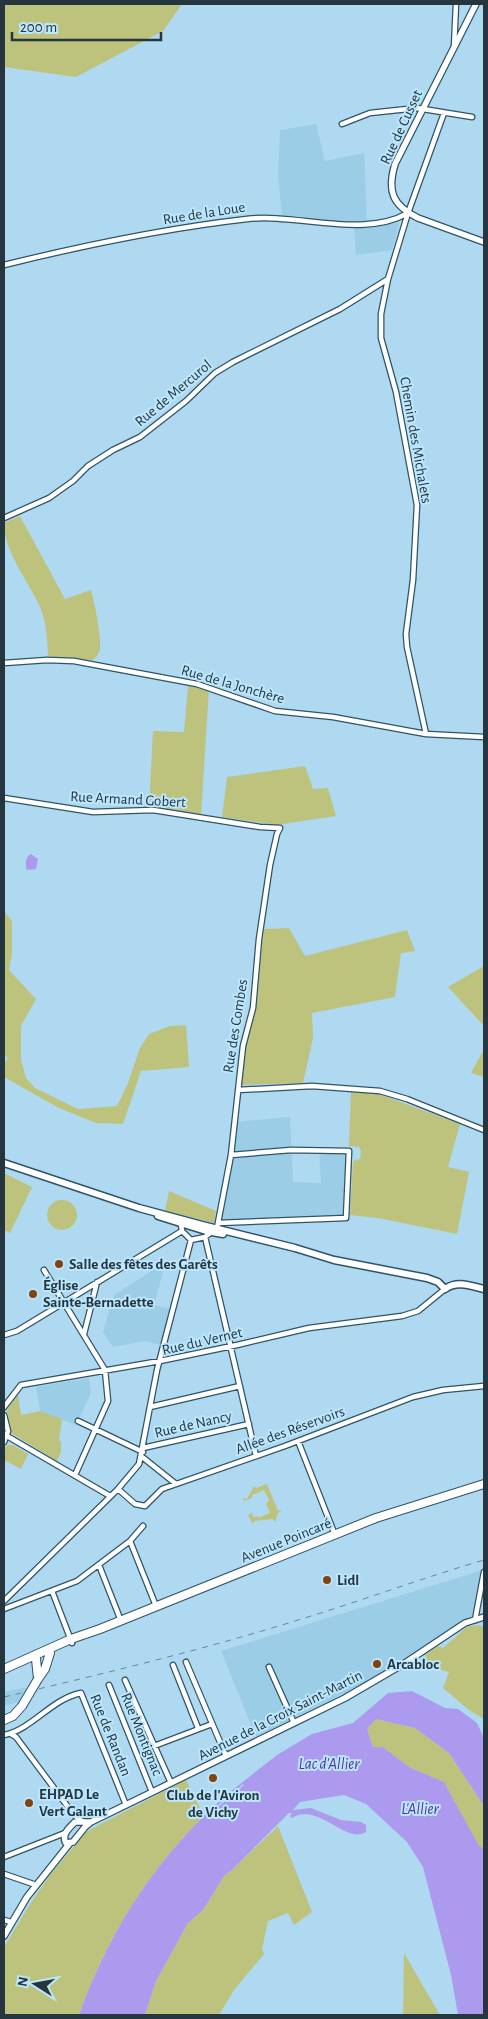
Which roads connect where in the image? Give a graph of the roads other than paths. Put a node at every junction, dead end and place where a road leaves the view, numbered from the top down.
1 (456, 4) edge
2 (476, 4) edge
3 (454, 47) junction
4 (423, 108) junction
5 (444, 113) junction
6 (472, 117) dead end
7 (342, 124) dead end
8 (408, 213) junction
9 (484, 242) edge
10 (4, 265) edge
11 (388, 279) junction
12 (4, 518) edge
13 (4, 663) edge
14 (426, 734) junction
15 (484, 737) edge
16 (4, 798) edge
17 (280, 828) joint
18 (238, 1090) junction
19 (484, 1130) edge
20 (349, 1151) junction
21 (355, 1151) dead end
22 (231, 1155) junction
23 (4, 1163) edge
24 (139, 1208) junction
25 (182, 1227) junction
26 (210, 1230) junction
27 (191, 1240) junction
28 (44, 1270) dead end
29 (96, 1282) junction
30 (445, 1289) junction
31 (484, 1289) edge
32 (64, 1302) junction
33 (84, 1334) junction
34 (4, 1335) edge
35 (230, 1347) junction
36 (160, 1361) junction
37 (105, 1370) junction
38 (240, 1386) junction
39 (484, 1386) edge
40 (4, 1405) edge
41 (150, 1407) junction
42 (4, 1415) edge
43 (78, 1420) dead end
44 (249, 1424) junction
45 (96, 1429) junction
46 (7, 1436) junction
47 (298, 1441) junction
48 (4, 1442) edge
49 (142, 1452) junction
50 (256, 1456) junction
51 (75, 1475) junction
52 (176, 1484) junction
53 (484, 1484) edge
54 (118, 1489) junction
55 (110, 1496) junction
56 (143, 1526) dead end
57 (334, 1535) junction
58 (130, 1541) junction
59 (99, 1565) junction
60 (484, 1572) edge
61 (52, 1591) junction
62 (4, 1601) edge
63 (156, 1606) junction
64 (4, 1609) edge
65 (484, 1617) edge
66 (475, 1620) junction
67 (121, 1621) junction
68 (71, 1641) junction
69 (47, 1651) junction
70 (36, 1659) junction
71 (186, 1662) dead end
72 (173, 1665) dead end
73 (269, 1667) dead end
74 (4, 1669) edge
75 (38, 1679) junction
76 (125, 1680) dead end
77 (109, 1685) dead end
78 (4, 1720) edge
79 (294, 1723) junction
80 (212, 1724) junction
81 (198, 1728) junction
82 (11, 1734) junction
83 (4, 1736) edge
84 (154, 1746) junction
85 (226, 1756) junction
86 (171, 1783) junction
87 (152, 1792) junction
88 (126, 1805) junction
89 (83, 1823) junction
90 (65, 1833) junction
91 (55, 1838) junction
92 (67, 1842) junction
93 (4, 1857) edge
94 (4, 1874) edge
95 (36, 1885) junction
96 (4, 1920) edge
97 (11, 1922) junction
98 (4, 1936) edge

1 - 3 street
2 - 3 street, Rue de Cusset
3 - 4 street, Rue de Cusset
4 - 5 street
4 - 7 street
4 - 8 street, Rue de Cusset
5 - 6 street
5 - 8 street, Chemin des Michalets
8 - 9 street, Rue de Cusset
8 - 10 street, Rue de la Loue
8 - 11 street, Chemin des Michalets
11 - 12 street, Rue de Mercurol
11 - 14 street, Chemin des Michalets
13 - 14 street, Rue de la Jonchère
14 - 15 street, Rue de la Jonchère
16 - 17 street, Rue Armand Gobert
17 - 18 street, Rue des Combes
18 - 19 street
18 - 22 street, Rue des Combes
20 - 21 street
20 - 22 street
20 - 26 street
22 - 26 street, Rue des Combes
23 - 24 main road
24 - 25 main road
24 - 26 main road
25 - 26 main road
25 - 27 street
25 - 29 street
26 - 27 street
26 - 30 main road
26 - 35 street
27 - 36 street
28 - 32 street
29 - 32 street
29 - 33 street
30 - 31 main road
30 - 35 street, Rue du Vernet
32 - 33 street
32 - 34 street
33 - 37 street
35 - 36 street, Rue du Vernet
35 - 38 street
36 - 37 street
36 - 41 street, Rue du Vernet
37 - 40 street
37 - 45 street
38 - 41 street
38 - 44 street
39 - 47 street, Allée des Réservoirs
41 - 49 street, Rue du Vernet
42 - 46 street
43 - 45 street
44 - 49 street, Rue de Nancy
44 - 50 street
45 - 49 street
45 - 51 street
46 - 48 street
46 - 51 street
47 - 50 street, Allée des Réservoirs
47 - 57 street
49 - 52 street
49 - 54 street, Rue du Vernet
50 - 52 street, Allée des Réservoirs
51 - 55 street
52 - 54 street, Allée des Réservoirs
53 - 57 main road, Avenue Poincaré
54 - 55 street, Rue du Vernet
55 - 62 street, Rue du Vernet
56 - 58 street
57 - 63 main road, Avenue Poincaré
58 - 59 street
58 - 63 street
59 - 61 street
59 - 67 street
60 - 66 street
61 - 64 street
61 - 68 street
63 - 67 main road, Avenue Poincaré
65 - 66 street, Avenue de la Croix Saint-Martin
66 - 79 street, Avenue de la Croix Saint-Martin
67 - 68 main road, Avenue Poincaré
68 - 69 main road, Avenue Poincaré
69 - 70 main road
69 - 74 main road
69 - 75 main road
70 - 74 main road
70 - 75 main road
71 - 80 street
72 - 81 street
73 - 79 street
75 - 78 main road, bridge
76 - 84 street
77 - 87 street, Rue Montignac
79 - 85 street, Avenue de la Croix Saint-Martin
80 - 81 street
80 - 85 street
81 - 84 street
82 - 83 street, Rue de Randan
82 - 88 street, Rue de Randan
82 - 89 street
84 - 86 street
85 - 86 street, Avenue de la Croix Saint-Martin
86 - 87 street, Avenue de la Croix Saint-Martin
87 - 88 street, Avenue de la Croix Saint-Martin
88 - 89 street, Avenue de la Croix Saint-Martin
89 - 90 street
89 - 92 street
90 - 91 street
90 - 92 street
91 - 92 street
91 - 93 street
92 - 95 street
94 - 95 street
95 - 97 street
96 - 97 street
97 - 98 street

